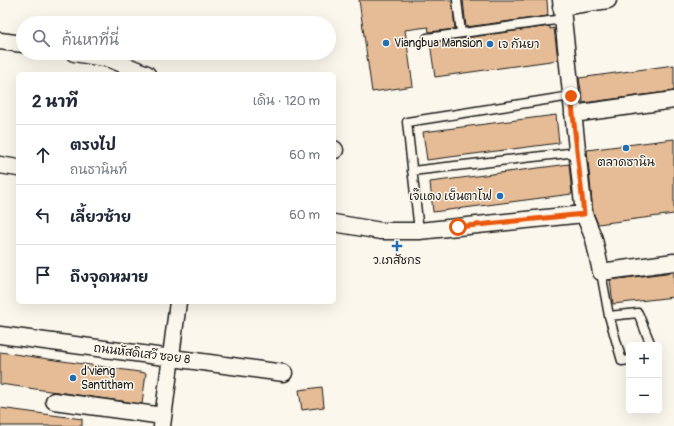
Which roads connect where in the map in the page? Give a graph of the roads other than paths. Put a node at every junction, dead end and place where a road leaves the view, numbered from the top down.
1 (457, 0) edge
2 (608, 0) edge
3 (562, 8) edge
4 (461, 33) junction
5 (427, 38) dead end
6 (0, 41) edge
7 (16, 43) edge
8 (112, 60) edge
9 (142, 72) edge
10 (571, 96) junction
11 (674, 100) edge
12 (573, 114) junction
13 (577, 152) junction
14 (0, 165) edge
15 (16, 168) edge
16 (412, 170) junction
17 (584, 214) junction
18 (336, 223) edge
19 (419, 231) junction
20 (674, 262) edge
21 (601, 272) junction
22 (178, 304) edge
23 (609, 316) junction
24 (0, 335) edge
25 (650, 342) edge
26 (172, 358) junction
27 (626, 360) edge
28 (284, 372) dead end
29 (54, 401) dead end
30 (163, 421) edge

1 - 4 lane
2 - 3 street
3 - 4 lane
3 - 10 street
4 - 5 lane
6 - 7 street
8 - 9 street
10 - 12 street
10 - 16 lane
11 - 12 street
12 - 13 street
13 - 16 lane
13 - 17 street
14 - 15 street
16 - 19 lane
17 - 19 street
17 - 21 street
18 - 19 street
20 - 21 street
21 - 23 lane
22 - 26 street
23 - 25 lane
23 - 27 lane
24 - 26 street, ถนนหัสดิเสวี ซอย 8
26 - 28 street, ถนนหัสดิเสวี ซอย 8
26 - 30 street
29 - 30 street

